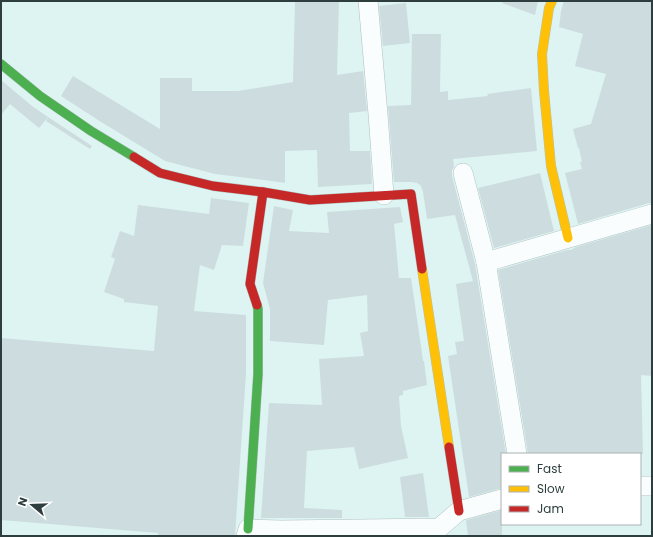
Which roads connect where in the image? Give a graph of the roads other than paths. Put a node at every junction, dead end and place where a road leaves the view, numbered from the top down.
1 (368, 1) edge
2 (552, 1) edge
3 (1, 64) edge
4 (463, 173) dead end
5 (263, 192) junction
6 (384, 195) junction
7 (652, 214) edge
8 (568, 238) junction
9 (486, 262) junction
10 (517, 453) edge
11 (641, 486) edge
12 (652, 486) edge
13 (501, 499) edge
14 (459, 512) junction
15 (247, 532) edge

1 - 6 street
2 - 8 street
3 - 5 street
4 - 9 street
5 - 6 street
5 - 15 street
6 - 14 street
7 - 8 street
8 - 9 street
9 - 10 street
11 - 12 street
13 - 14 street
14 - 15 street

